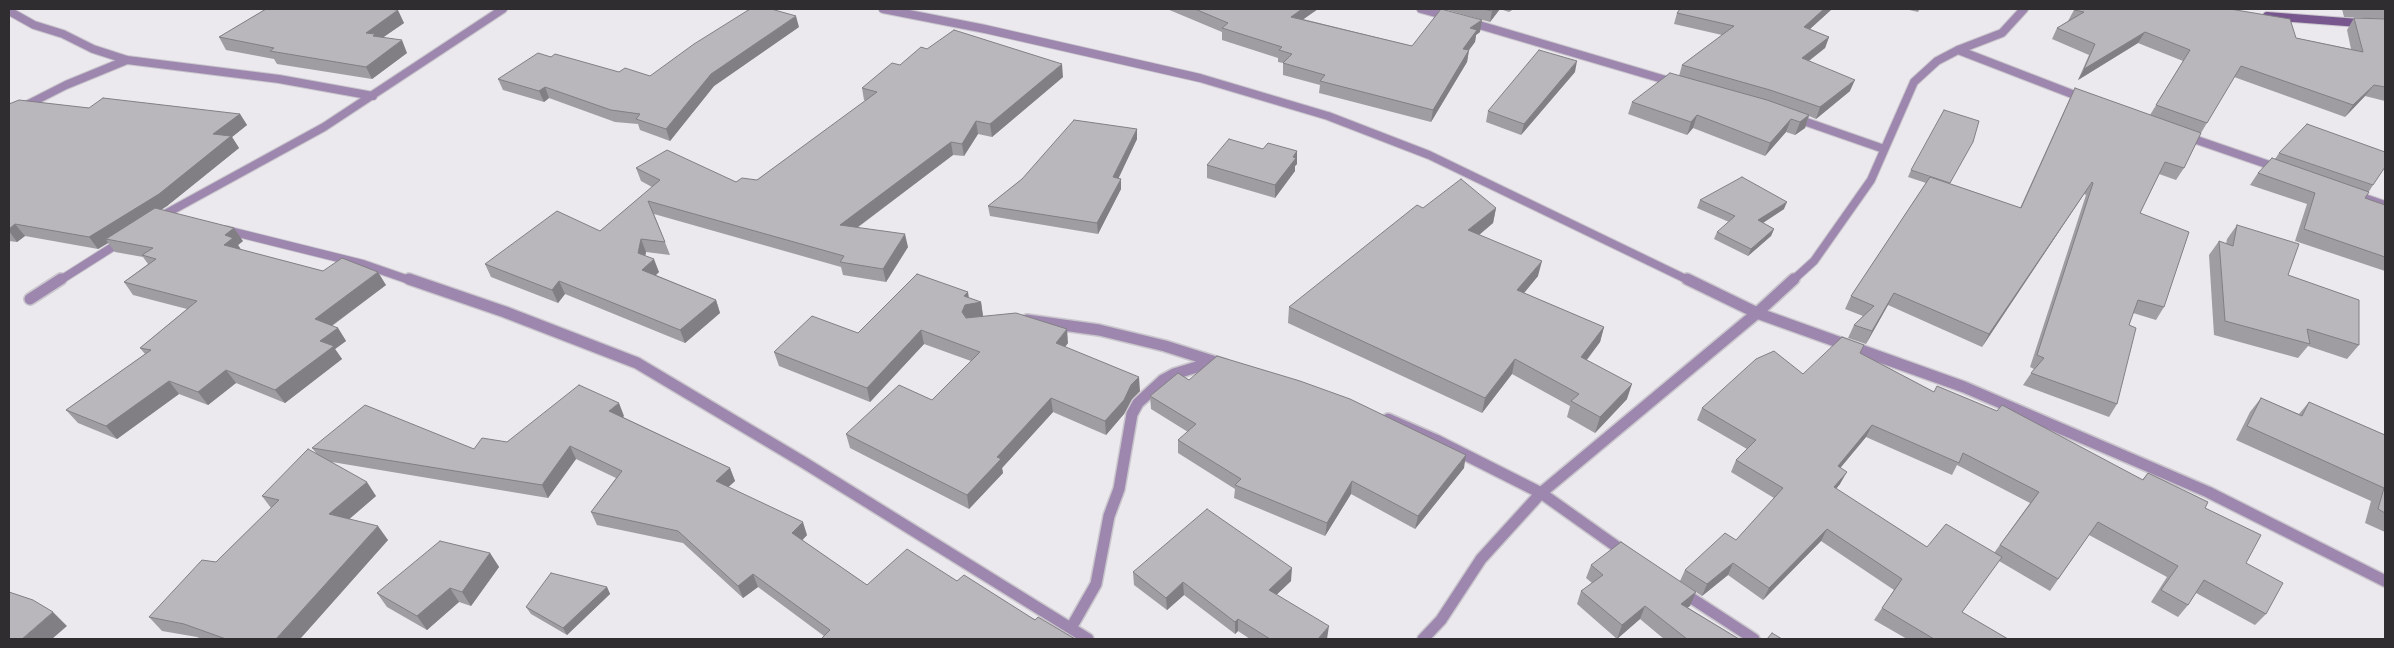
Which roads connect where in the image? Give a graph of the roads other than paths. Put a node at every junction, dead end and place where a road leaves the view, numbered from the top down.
1 (503, 9) edge
2 (883, 9) edge
3 (1421, 9) edge
4 (2024, 9) edge
5 (9, 12) edge
6 (2255, 15) edge
7 (2385, 25) edge
8 (1958, 50) junction
9 (127, 60) junction
10 (1688, 86) edge
11 (373, 96) junction
12 (2092, 102) edge
13 (9, 114) edge
14 (1782, 114) edge
15 (2174, 132) edge
16 (1884, 149) junction
17 (2284, 170) edge
18 (2348, 192) edge
19 (2385, 204) edge
20 (163, 215) junction
21 (182, 220) edge
22 (146, 225) edge
23 (211, 226) edge
24 (130, 236) edge
25 (30, 299) dead end
26 (1757, 314) junction
27 (1014, 319) edge
28 (1214, 362) junction
29 (1239, 369) edge
30 (1382, 417) edge
31 (1542, 493) junction
32 (1638, 562) edge
33 (2385, 581) edge
34 (1671, 584) edge
35 (1071, 628) junction
36 (1088, 639) edge
37 (1423, 639) edge
38 (1754, 639) edge

1 - 11 street
2 - 26 street
3 - 10 street
4 - 8 street
5 - 9 street
6 - 7 street
8 - 12 street
8 - 16 street
9 - 11 street
9 - 13 street
11 - 20 street
14 - 16 street
15 - 17 street
16 - 26 street
18 - 19 street
20 - 21 street
20 - 22 street
23 - 35 street
24 - 25 street
26 - 31 street
26 - 33 street
27 - 28 street
28 - 29 street
28 - 35 street
30 - 31 street
31 - 32 street
31 - 37 street
34 - 38 street
35 - 36 street

